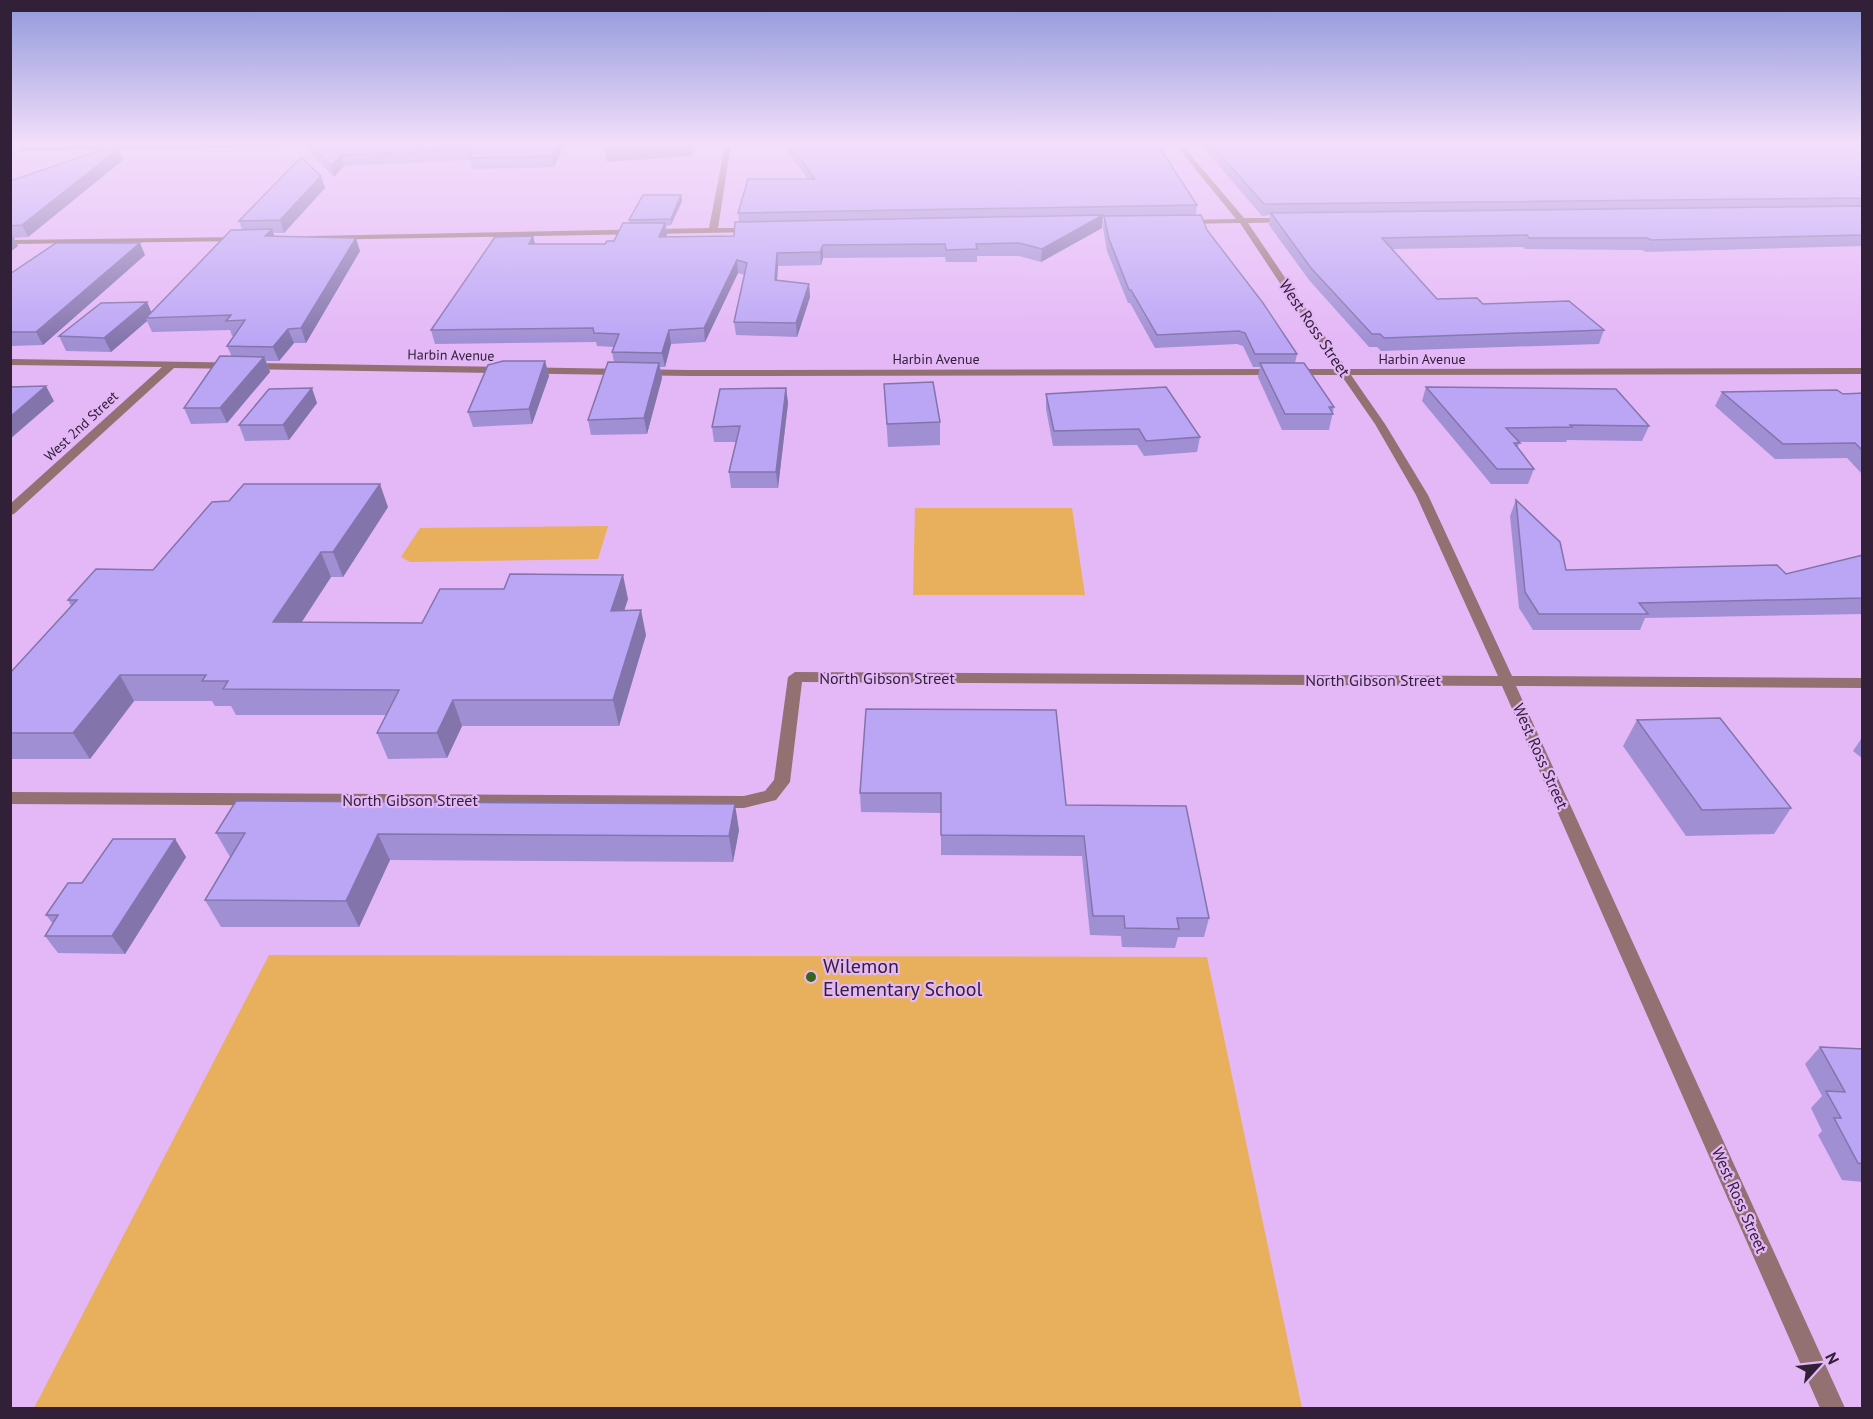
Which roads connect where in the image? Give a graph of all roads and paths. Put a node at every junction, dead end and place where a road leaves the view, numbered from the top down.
1 (716, 211) edge
2 (1234, 211) edge
3 (1296, 220) edge
4 (1242, 221) junction
5 (1170, 222) edge
6 (764, 229) edge
7 (713, 231) junction
8 (297, 238) edge
9 (250, 239) edge
10 (10, 242) edge
11 (10, 362) edge
12 (172, 364) junction
13 (1863, 371) edge
14 (1345, 373) junction
15 (10, 511) edge
16 (1508, 681) junction
17 (1863, 683) edge
18 (10, 798) edge
19 (1833, 1408) edge

1 - 7 street
2 - 4 street, West Ross Street
3 - 4 street
4 - 5 street
4 - 14 street, West Ross Street
6 - 7 street
7 - 8 street
9 - 10 street
11 - 12 street, Harbin Avenue
12 - 14 street, Harbin Avenue
12 - 15 street, West 2nd Street
13 - 14 street, Harbin Avenue
14 - 16 street, West Ross Street
16 - 17 street, North Gibson Street
16 - 18 street, North Gibson Street
16 - 19 street, West Ross Street

